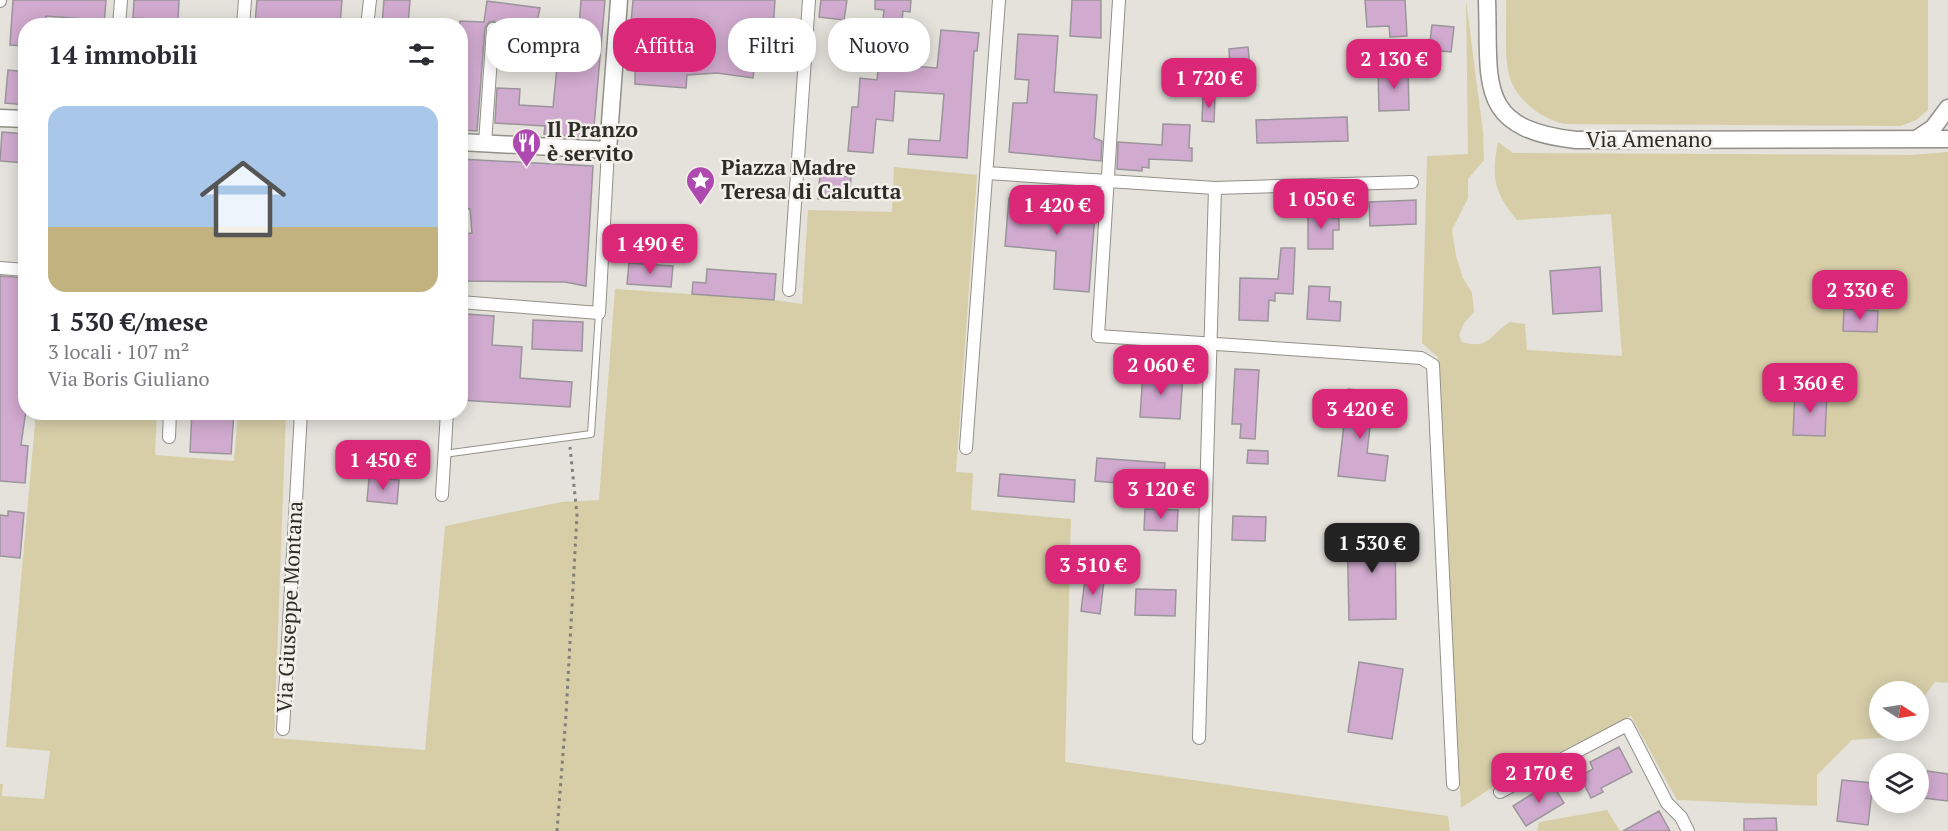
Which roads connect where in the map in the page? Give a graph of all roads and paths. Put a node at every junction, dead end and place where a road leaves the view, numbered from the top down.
1 (121, 0) edge
2 (245, 0) edge
3 (370, 0) edge
4 (619, 0) edge
5 (809, 0) edge
6 (999, 0) edge
7 (1119, 0) edge
8 (1487, 0) edge
9 (119, 18) edge
10 (244, 18) edge
11 (368, 18) edge
12 (490, 72) edge
13 (1948, 107) edge
14 (0, 118) edge
15 (18, 119) edge
16 (1918, 138) junction
17 (1948, 140) edge
18 (468, 142) edge
19 (485, 143) junction
20 (608, 150) junction
21 (987, 173) junction
22 (1107, 182) junction
23 (1413, 182) dead end
24 (1215, 188) junction
25 (0, 268) edge
26 (18, 269) edge
27 (789, 290) dead end
28 (468, 303) edge
29 (599, 313) junction
30 (1211, 345) junction
31 (170, 420) edge
32 (301, 420) edge
33 (446, 420) edge
34 (568, 437) junction
35 (169, 438) dead end
36 (966, 448) dead end
37 (444, 454) junction
38 (442, 495) dead end
39 (283, 729) dead end
40 (1199, 738) dead end
41 (1453, 784) dead end
42 (1500, 792) dead end
43 (557, 831) edge
44 (1688, 831) edge

1 - 9 street
2 - 10 street
3 - 11 street
4 - 20 main road
5 - 27 street
6 - 21 street
7 - 22 street
8 - 16 main road, Via Amenano
12 - 19 street
13 - 16 main road
14 - 15 main road
16 - 17 main road, Via Amenano
18 - 19 main road
19 - 20 main road
20 - 29 street
21 - 22 street
21 - 36 street
22 - 24 street
22 - 30 street
23 - 24 street
24 - 30 street
25 - 26 street
28 - 29 street
29 - 34 lane
30 - 40 street
30 - 41 street
31 - 35 street
32 - 39 street, Via Giuseppe Montana
33 - 37 street
34 - 37 lane
34 - 43 path
37 - 38 street
42 - 44 street

